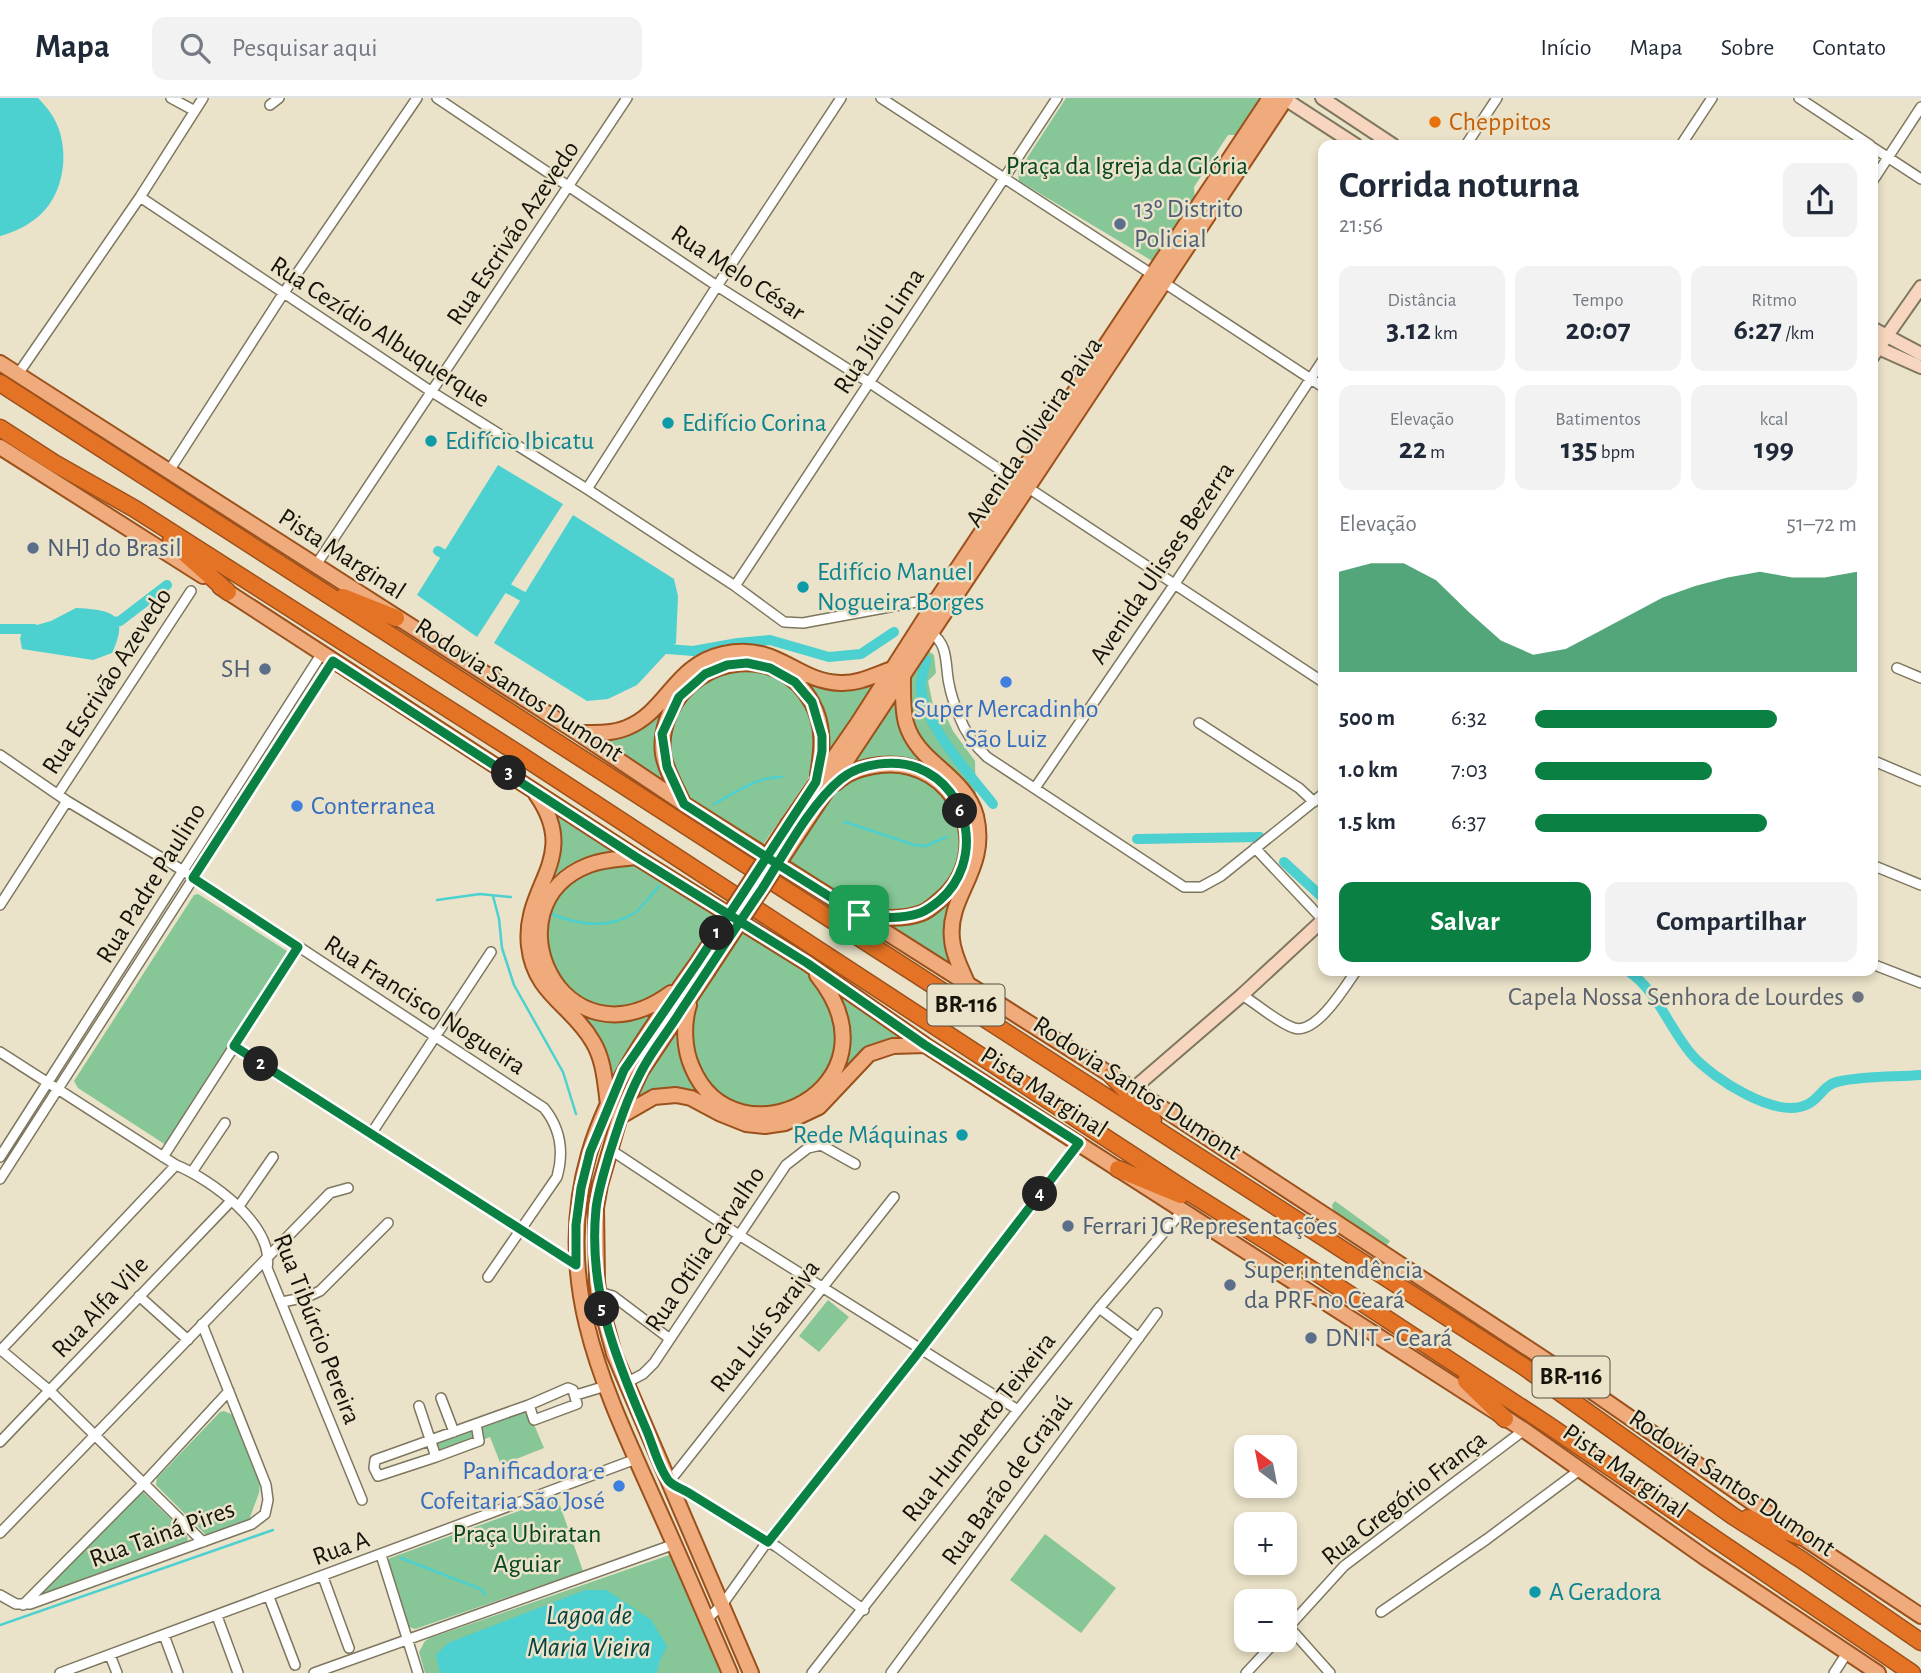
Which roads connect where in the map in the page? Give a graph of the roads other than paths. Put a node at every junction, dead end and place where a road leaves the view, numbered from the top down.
1 (171, 98) edge
2 (204, 98) edge
3 (278, 98) edge
4 (417, 98) edge
5 (437, 98) edge
6 (627, 98) edge
7 (841, 98) edge
8 (881, 98) edge
9 (1057, 98) edge
10 (1270, 98) edge
11 (1285, 98) edge
12 (1322, 98) edge
13 (1497, 98) edge
14 (1712, 98) edge
15 (1799, 98) edge
16 (270, 105) dead end
17 (1921, 107) edge
18 (195, 111) junction
19 (1348, 140) edge
20 (1385, 140) edge
21 (1469, 140) edge
22 (1684, 140) edge
23 (1862, 140) edge
24 (1878, 151) edge
25 (1888, 157) junction
26 (1878, 173) edge
27 (1004, 178) junction
28 (1921, 179) edge
29 (569, 187) junction
30 (140, 197) junction
31 (1158, 279) junction
32 (717, 286) junction
33 (1921, 286) edge
34 (284, 294) junction
35 (1878, 331) edge
36 (1887, 335) junction
37 (1878, 346) edge
38 (1878, 351) edge
39 (1921, 354) edge
40 (0, 363) edge
41 (1921, 367) edge
42 (1318, 368) edge
43 (18, 374) junction
44 (1311, 378) junction
45 (0, 383) edge
46 (870, 383) junction
47 (1318, 383) edge
48 (432, 392) junction
49 (0, 428) edge
50 (0, 447) edge
51 (169, 471) junction
52 (1022, 484) junction
53 (587, 489) junction
54 (135, 509) junction
55 (316, 565) junction
56 (307, 582) junction
57 (1174, 585) junction
58 (735, 586) junction
59 (191, 591) dead end
60 (228, 592) junction
61 (938, 598) junction
62 (396, 618) junction
63 (931, 633) junction
64 (327, 657) junction
65 (1897, 668) dead end
66 (898, 672) junction
67 (1921, 678) edge
68 (1318, 679) edge
69 (1199, 723) dead end
70 (578, 733) junction
71 (0, 755) edge
72 (1878, 763) edge
73 (1921, 781) edge
74 (816, 782) junction
75 (531, 787) junction
76 (1035, 788) junction
77 (58, 794) junction
78 (823, 797) junction
79 (1318, 798) edge
80 (67, 801) junction
81 (1314, 802) junction
82 (684, 804) junction
83 (795, 826) junction
84 (1255, 848) junction
85 (636, 857) junction
86 (1878, 868) edge
87 (182, 870) junction
88 (193, 878) junction
89 (1921, 885) edge
90 (0, 905) edge
91 (859, 915) junction
92 (1318, 915) edge
93 (1318, 925) edge
94 (298, 947) junction
95 (491, 952) dead end
96 (129, 958) junction
97 (807, 963) junction
98 (139, 964) junction
99 (1878, 966) edge
100 (1352, 976) edge
101 (1921, 983) edge
102 (968, 986) junction
103 (687, 989) junction
104 (107, 992) junction
105 (1242, 995) junction
106 (117, 998) junction
107 (436, 1037) junction
108 (925, 1045) junction
109 (234, 1046) junction
110 (0, 1052) edge
111 (1111, 1075) junction
112 (49, 1082) junction
113 (60, 1089) junction
114 (1133, 1089) junction
115 (608, 1104) junction
116 (620, 1116) junction
117 (225, 1123) dead end
118 (1163, 1133) junction
119 (371, 1134) junction
120 (14, 1135) junction
121 (24, 1142) junction
122 (1079, 1143) junction
123 (611, 1150) junction
124 (0, 1157) edge
125 (163, 1157) junction
126 (273, 1157) dead end
127 (855, 1164) dead end
128 (176, 1165) junction
129 (1118, 1169) junction
130 (192, 1172) junction
131 (0, 1179) edge
132 (348, 1188) dead end
133 (894, 1197) dead end
134 (235, 1204) junction
135 (1183, 1210) junction
136 (1218, 1211) junction
137 (388, 1223) dead end
138 (521, 1231) junction
139 (739, 1235) junction
140 (269, 1255) junction
141 (576, 1265) junction
142 (488, 1277) dead end
143 (822, 1286) junction
144 (139, 1296) junction
145 (599, 1298) junction
146 (282, 1302) junction
147 (1099, 1308) junction
148 (1157, 1313) dead end
149 (202, 1324) junction
150 (1139, 1338) junction
151 (670, 1339) junction
152 (188, 1340) junction
153 (921, 1348) junction
154 (1, 1350) edge
155 (1437, 1352) junction
156 (626, 1383) junction
157 (606, 1386) junction
158 (50, 1391) junction
159 (229, 1391) junction
160 (576, 1395) junction
161 (441, 1398) dead end
162 (528, 1405) junction
163 (419, 1406) dead end
164 (1018, 1410) junction
165 (1505, 1419) junction
166 (476, 1424) junction
167 (1524, 1430) junction
168 (453, 1432) junction
169 (95, 1435) junction
170 (431, 1440) junction
171 (0, 1442) edge
172 (436, 1457) junction
173 (636, 1459) junction
174 (1581, 1469) junction
175 (669, 1482) junction
176 (144, 1483) junction
177 (362, 1500) dead end
178 (1733, 1516) junction
179 (0, 1533) edge
180 (1802, 1537) junction
181 (203, 1542) junction
182 (768, 1542) junction
183 (675, 1544) junction
184 (381, 1555) junction
185 (323, 1577) junction
186 (0, 1595) edge
187 (269, 1597) junction
188 (23, 1605) junction
189 (722, 1605) junction
190 (864, 1610) junction
191 (1381, 1612) dead end
192 (217, 1616) junction
193 (1921, 1616) edge
194 (707, 1619) junction
195 (1297, 1619) edge
196 (164, 1635) junction
197 (408, 1639) junction
198 (1297, 1640) edge
199 (1921, 1642) edge
200 (349, 1647) dead end
201 (1266, 1652) edge
202 (1847, 1653) junction
203 (110, 1655) junction
204 (295, 1665) dead end
205 (60, 1673) edge
206 (117, 1673) edge
207 (178, 1673) edge
208 (238, 1673) edge
209 (314, 1673) edge
210 (418, 1673) edge
211 (730, 1673) edge
212 (751, 1673) edge
213 (812, 1673) edge
214 (891, 1673) edge
215 (1246, 1673) edge
216 (1330, 1673) edge
217 (1834, 1673) edge
218 (1878, 1673) edge
219 (1912, 1673) edge

1 - 18 street
2 - 18 street
3 - 16 street
4 - 34 street
5 - 29 street, Rua Melo César
6 - 29 street, Rua Escrivão Azevedo
7 - 32 street
8 - 27 street
9 - 27 street, Rua Júlio Lima
10 - 31 main road, Avenida Oliveira Paiva
11 - 19 street
11 - 31 main road, Avenida Oliveira Paiva
12 - 20 street
13 - 21 street
14 - 22 street
15 - 23 street
17 - 25 street
18 - 30 street
24 - 25 street
25 - 26 street
25 - 28 street
27 - 31 street
27 - 46 street, Rua Júlio Lima
29 - 32 street, Rua Melo César
29 - 48 street, Rua Escrivão Azevedo
30 - 34 street, Rua Cezídio Albuquerque
30 - 43 street
31 - 44 street
31 - 52 main road, Avenida Oliveira Paiva
32 - 46 street, Rua Melo César
32 - 53 street
33 - 36 street
34 - 48 street, Rua Cezídio Albuquerque
34 - 51 street
35 - 36 street
36 - 37 street
36 - 39 street
38 - 41 street
40 - 43 main road, Pista Marginal / BR-116
42 - 44 street, Avenida Ulisses Bezerra
43 - 51 main road, Pista Marginal / BR-116
44 - 47 street
44 - 57 street, Avenida Ulisses Bezerra
45 - 56 highway, Rodovia Santos Dumont / BR-116
46 - 52 street, Rua Melo César
46 - 58 street, Rua Júlio Lima
48 - 53 street, Rua Cezídio Albuquerque
48 - 55 street, Rua Escrivão Azevedo
49 - 54 highway, Rodovia Santos Dumont / BR-116
50 - 60 main road, Pista Marginal / BR-116
51 - 55 main road, Pista Marginal / BR-116
52 - 57 street, Rua Melo César
52 - 61 main road, Avenida Oliveira Paiva
52 - 63 main road, Avenida Oliveira Paiva
53 - 58 street, Rua Cezídio Albuquerque
54 - 60 highway
54 - 136 highway, Rodovia Santos Dumont / BR-116
55 - 62 main road, Pista Marginal / BR-116
56 - 62 highway
56 - 118 highway, Rodovia Santos Dumont / BR-116
57 - 68 street, Rua Melo César
57 - 76 street, Avenida Ulisses Bezerra
58 - 61 street, Rua Cezídio Albuquerque
59 - 77 street, Rua Escrivão Azevedo
60 - 64 main road, Pista Marginal / BR-116
61 - 66 main road, Avenida Oliveira Paiva
62 - 70 main road, Pista Marginal / BR-116
63 - 66 main road, Avenida Oliveira Paiva
63 - 76 street
64 - 75 main road, Pista Marginal / BR-116
64 - 87 street, Rua Padre Paulino
64 - 88 street, Rua Padre Paulino
65 - 67 street
66 - 70 main road
66 - 74 main road, Avenida Oliveira Paiva
66 - 78 main road, Avenida Oliveira Paiva
66 - 102 main road
69 - 81 street
70 - 82 main road, Pista Marginal / BR-116
71 - 77 street, Rua Francisco Nogueira
72 - 73 street
74 - 82 main road
74 - 83 main road, Avenida Oliveira Paiva
75 - 85 main road, Pista Marginal / BR-116
75 - 115 main road
76 - 84 street
77 - 80 street, Rua Francisco Nogueira
78 - 83 main road, Avenida Oliveira Paiva
78 - 91 main road
79 - 81 street
80 - 87 street, Rua Francisco Nogueira
80 - 90 street, Rua Escrivão Azevedo
81 - 84 street
82 - 91 main road, Pista Marginal / BR-116
83 - 103 main road, bridge
84 - 92 street
85 - 97 main road, Pista Marginal / BR-116
85 - 103 main road
86 - 89 street
87 - 88 street, Rua Francisco Nogueira
87 - 96 street, Rua Padre Paulino
88 - 94 street, Rua Francisco Nogueira
88 - 98 street, Rua Padre Paulino
91 - 102 main road, Pista Marginal / BR-116
93 - 105 street
94 - 107 street, Rua Francisco Nogueira
94 - 109 street
95 - 107 street
96 - 98 street
96 - 104 street, Rua Padre Paulino
97 - 103 main road
97 - 108 main road, Pista Marginal / BR-116
98 - 106 street, Rua Padre Paulino
99 - 101 street
100 - 105 street
102 - 111 main road, Pista Marginal / BR-116
103 - 115 main road
103 - 116 main road
104 - 106 street
104 - 112 street, Rua Padre Paulino
105 - 114 street
106 - 113 street, Rua Padre Paulino
107 - 119 street
107 - 138 street, Rua Francisco Nogueira
108 - 116 main road
108 - 122 main road, Pista Marginal / BR-116
109 - 119 street
109 - 125 street
110 - 112 street, Rua Tibúrcio Pereira
111 - 114 main road, Pista Marginal / BR-116
111 - 118 highway
112 - 113 street, Rua Tibúrcio Pereira
112 - 120 street, Rua Padre Paulino
113 - 121 street, Rua Padre Paulino
113 - 125 street, Rua Tibúrcio Pereira
114 - 180 main road, Pista Marginal / BR-116
115 - 141 main road
116 - 123 main road
117 - 130 street
118 - 178 highway, Rodovia Santos Dumont / BR-116
119 - 138 street
120 - 121 street
120 - 124 street, Rua Padre Paulino
121 - 131 street, Rua Padre Paulino
122 - 129 main road, Pista Marginal / BR-116
122 - 153 street
123 - 139 street
123 - 145 main road
125 - 128 street, Rua Tibúrcio Pereira
126 - 134 street, Rua Alfa Vile
127 - 139 street, Rua Otília Carvalho
128 - 130 street, Rua Tibúrcio Pereira
128 - 154 street
129 - 135 main road, Pista Marginal / BR-116
129 - 136 highway
130 - 134 street, Rua Tibúrcio Pereira
132 - 140 street
133 - 143 street, Rua Luís Saraiva
134 - 140 street, Rua Tibúrcio Pereira
134 - 144 street, Rua Alfa Vile
135 - 147 street, Rua Humberto Teixeira
135 - 165 main road, Pista Marginal / BR-116
136 - 155 highway, Rodovia Santos Dumont / BR-116
137 - 146 street
138 - 141 street
138 - 142 street
139 - 143 street
139 - 151 street, Rua Otília Carvalho
140 - 146 street, Rua Tibúrcio Pereira
140 - 149 street
141 - 157 main road
143 - 153 street
143 - 175 street, Rua Luís Saraiva
144 - 152 street
144 - 158 street, Rua Alfa Vile
145 - 151 street
145 - 156 main road
146 - 177 street, Rua Tibúrcio Pereira
147 - 150 street
147 - 164 street, Rua Humberto Teixeira
148 - 150 street, Rua Barão de Grajaú
149 - 152 street
149 - 159 street, Rua Tainá Pires
150 - 214 street, Rua Barão de Grajaú
151 - 156 street, Rua Otília Carvalho
152 - 169 street
153 - 164 street
153 - 182 street
154 - 158 street
155 - 165 highway
155 - 219 highway, Rodovia Santos Dumont / BR-116
156 - 175 main road
157 - 160 street
157 - 173 main road
158 - 169 street
158 - 171 street, Rua Alfa Vile
159 - 176 street
159 - 181 street, Rua Tainá Pires
160 - 162 street
160 - 162 street
161 - 168 street
162 - 166 street
163 - 170 street
164 - 190 street, Rua Humberto Teixeira
165 - 167 main road, Pista Marginal / BR-116
166 - 168 street
166 - 172 street
167 - 174 main road, Pista Marginal / BR-116
167 - 195 street, Rua Gregório França
168 - 170 street
169 - 176 street
169 - 179 street
170 - 172 street
170 - 172 street
173 - 183 main road
173 - 184 street, Rua A
174 - 191 street
174 - 202 main road, Pista Marginal / BR-116
175 - 182 street
175 - 189 main road
176 - 181 street
176 - 188 street
178 - 180 highway
178 - 199 highway, Rodovia Santos Dumont / BR-116
180 - 193 main road, Pista Marginal / BR-116
181 - 188 street, Rua Tainá Pires
182 - 189 street
182 - 190 street
183 - 194 main road
183 - 197 street
184 - 185 street, Rua A
184 - 197 street
185 - 187 street, Rua A
185 - 200 street
186 - 188 street
187 - 192 street, Rua A
187 - 204 street
189 - 194 street
189 - 212 main road
190 - 213 street, Rua Humberto Teixeira
192 - 196 street, Rua A
192 - 208 street
194 - 211 main road
196 - 203 street, Rua A
196 - 207 street
197 - 209 street
197 - 210 street
198 - 216 street
201 - 215 street
202 - 217 street
202 - 218 main road, Pista Marginal / BR-116
203 - 205 street, Rua A
203 - 206 street

